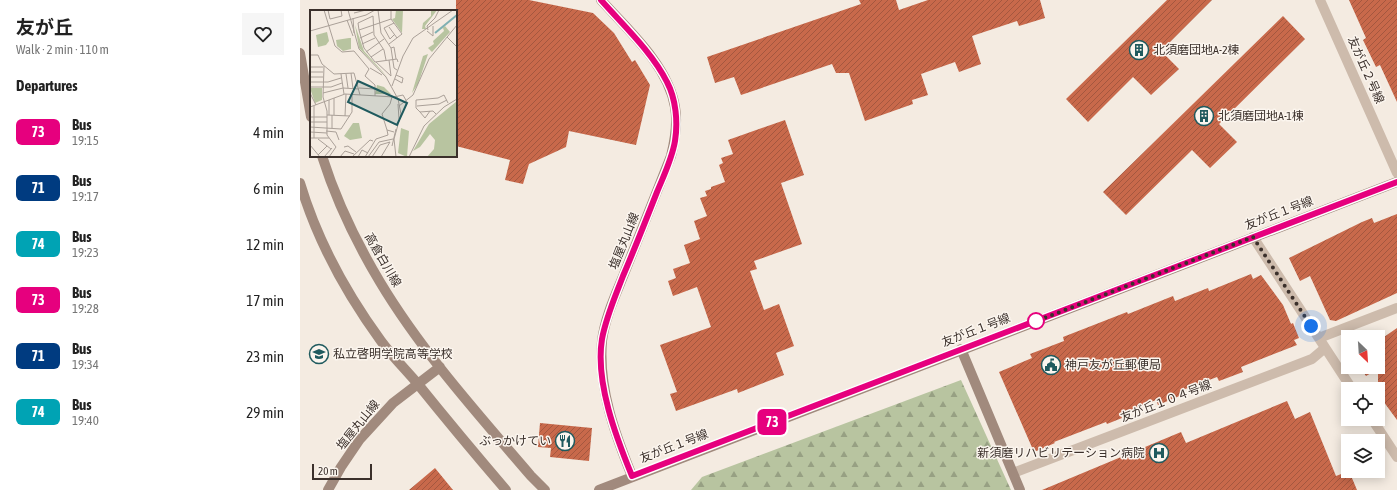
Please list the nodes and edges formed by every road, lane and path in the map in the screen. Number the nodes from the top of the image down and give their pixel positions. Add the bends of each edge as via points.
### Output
1 (601, 0) edge
2 (1320, 0) edge
3 (300, 53) edge
4 (310, 111) edge
5 (322, 157) edge
6 (1397, 173) edge
7 (1397, 182) edge
8 (300, 183) edge
9 (1253, 237) junction
10 (1397, 308) edge
11 (1319, 338) junction
12 (1325, 348) junction
13 (961, 350) junction
14 (440, 367) junction
15 (1347, 382) edge
16 (417, 384) junction
17 (1376, 426) edge
18 (1397, 458) edge
19 (1013, 473) junction
20 (632, 476) junction
21 (328, 490) edge
22 (506, 490) edge
23 (545, 490) edge
24 (599, 490) edge
25 (1020, 490) edge

1 - 20 street, 塩屋丸山線 via 650,56 668,82 675,107 676,128 671,156 610,308 602,340 605,394 618,440
2 - 6 street, 友が丘２号線
3 - 4 street
5 - 14 street, 高倉白川線 via 337,199 376,276
7 - 9 street, 友が丘１号線
8 - 16 street via 323,244 351,297 382,343
9 - 11 street
9 - 13 street, 友が丘１号線
10 - 11 street
11 - 12 street
12 - 15 street
12 - 19 street, 友が丘１０４号線 via 1312,358
13 - 19 street
13 - 20 street, 友が丘１号線
14 - 16 street, 塩屋丸山線
14 - 23 street via 530,476
16 - 21 street, 塩屋丸山線 via 393,402 360,439
16 - 22 street
17 - 18 street
19 - 25 street
20 - 24 street

